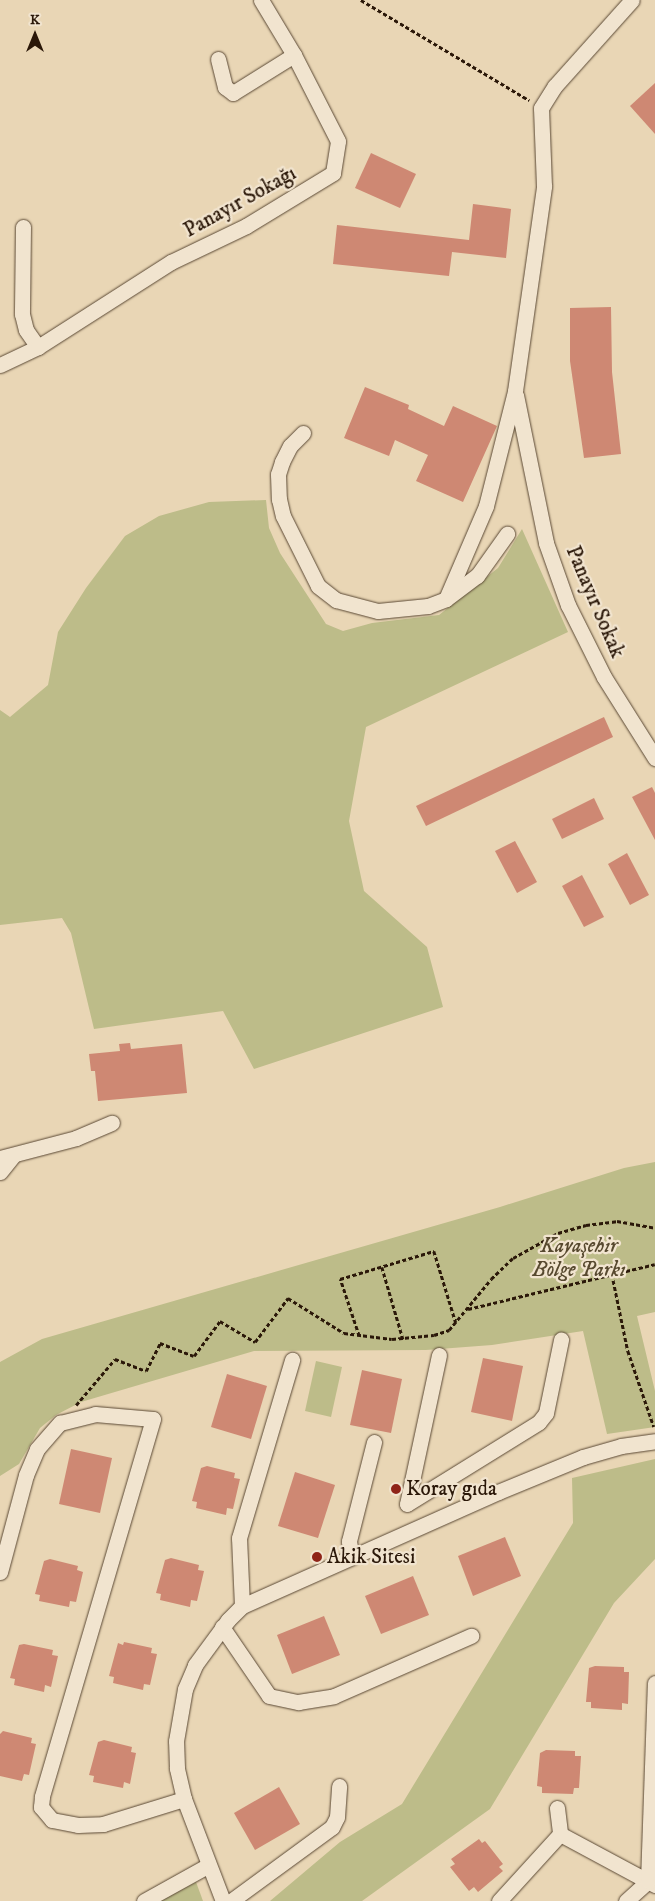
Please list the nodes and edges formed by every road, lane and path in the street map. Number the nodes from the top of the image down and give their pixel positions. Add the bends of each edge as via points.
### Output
1 (261, 0) edge
2 (361, 0) edge
3 (632, 0) edge
4 (294, 55) junction
5 (218, 59) dead end
6 (541, 108) junction
7 (23, 228) dead end
8 (38, 347) junction
9 (0, 365) edge
10 (515, 391) junction
11 (304, 434) dead end
12 (507, 534) dead end
13 (446, 599) junction
14 (655, 758) edge
15 (112, 1123) dead end
16 (7, 1157) edge
17 (0, 1172) edge
18 (655, 1228) edge
19 (655, 1264) edge
20 (382, 1267) junction
21 (612, 1274) junction
22 (467, 1309) junction
23 (456, 1323) junction
24 (359, 1336) junction
25 (403, 1339) junction
26 (561, 1340) dead end
27 (439, 1355) dead end
28 (292, 1360) dead end
29 (60, 1423) junction
30 (655, 1430) edge
31 (655, 1441) edge
32 (374, 1442) dead end
33 (406, 1504) junction
34 (408, 1532) junction
35 (352, 1557) junction
36 (0, 1572) edge
37 (242, 1606) junction
38 (222, 1627) junction
39 (471, 1636) dead end
40 (655, 1683) edge
41 (339, 1786) dead end
42 (184, 1798) junction
43 (557, 1808) dead end
44 (560, 1834) junction
45 (209, 1865) junction
46 (652, 1883) edge
47 (144, 1901) edge
48 (223, 1901) edge
49 (231, 1901) edge
50 (499, 1901) edge
51 (626, 1901) edge

1 - 4 street, Panayır Sokağı
2 - 6 path
3 - 6 street via 555,86
4 - 5 street via 233,93 224,87
4 - 8 street, Panayır Sokağı via 338,141 334,174 246,226 171,262
6 - 10 street via 544,186
7 - 8 street via 22,314 26,330
8 - 9 street, Panayır Sokağı
10 - 13 street via 486,506
10 - 14 street, Panayır Sokak via 546,543 568,605 604,677
11 - 13 street via 290,446 282,462 278,474 279,499 283,516 318,586 336,600 378,611 428,606
12 - 13 street via 477,576
15 - 16 street via 76,1138
16 - 17 street
18 - 22 path via 618,1221 558,1233 513,1258
19 - 21 path
20 - 23 path via 434,1252
20 - 24 path via 340,1279
20 - 25 path
21 - 22 path
21 - 30 path via 628,1351
22 - 23 path
23 - 25 path via 449,1330 434,1335
24 - 25 path
24 - 29 path via 344,1333 288,1298 255,1342 220,1321 194,1356 160,1343 146,1371 115,1360
26 - 33 street via 546,1413 539,1422
27 - 33 street
28 - 37 street via 238,1538
29 - 36 street via 37,1449 26,1475
29 - 42 street via 95,1414 153,1419 41,1808 52,1820 78,1826 102,1824
31 - 34 street via 583,1456
32 - 35 street via 349,1541
33 - 34 street
34 - 35 street
35 - 37 street
37 - 38 street
38 - 39 street via 269,1696 298,1702 334,1696
38 - 42 street via 195,1665 178,1720 177,1768
40 - 46 street
41 - 49 street via 337,1818 332,1827
42 - 45 street
43 - 44 street
44 - 46 street
44 - 50 street
45 - 47 street
45 - 48 street
46 - 51 street

